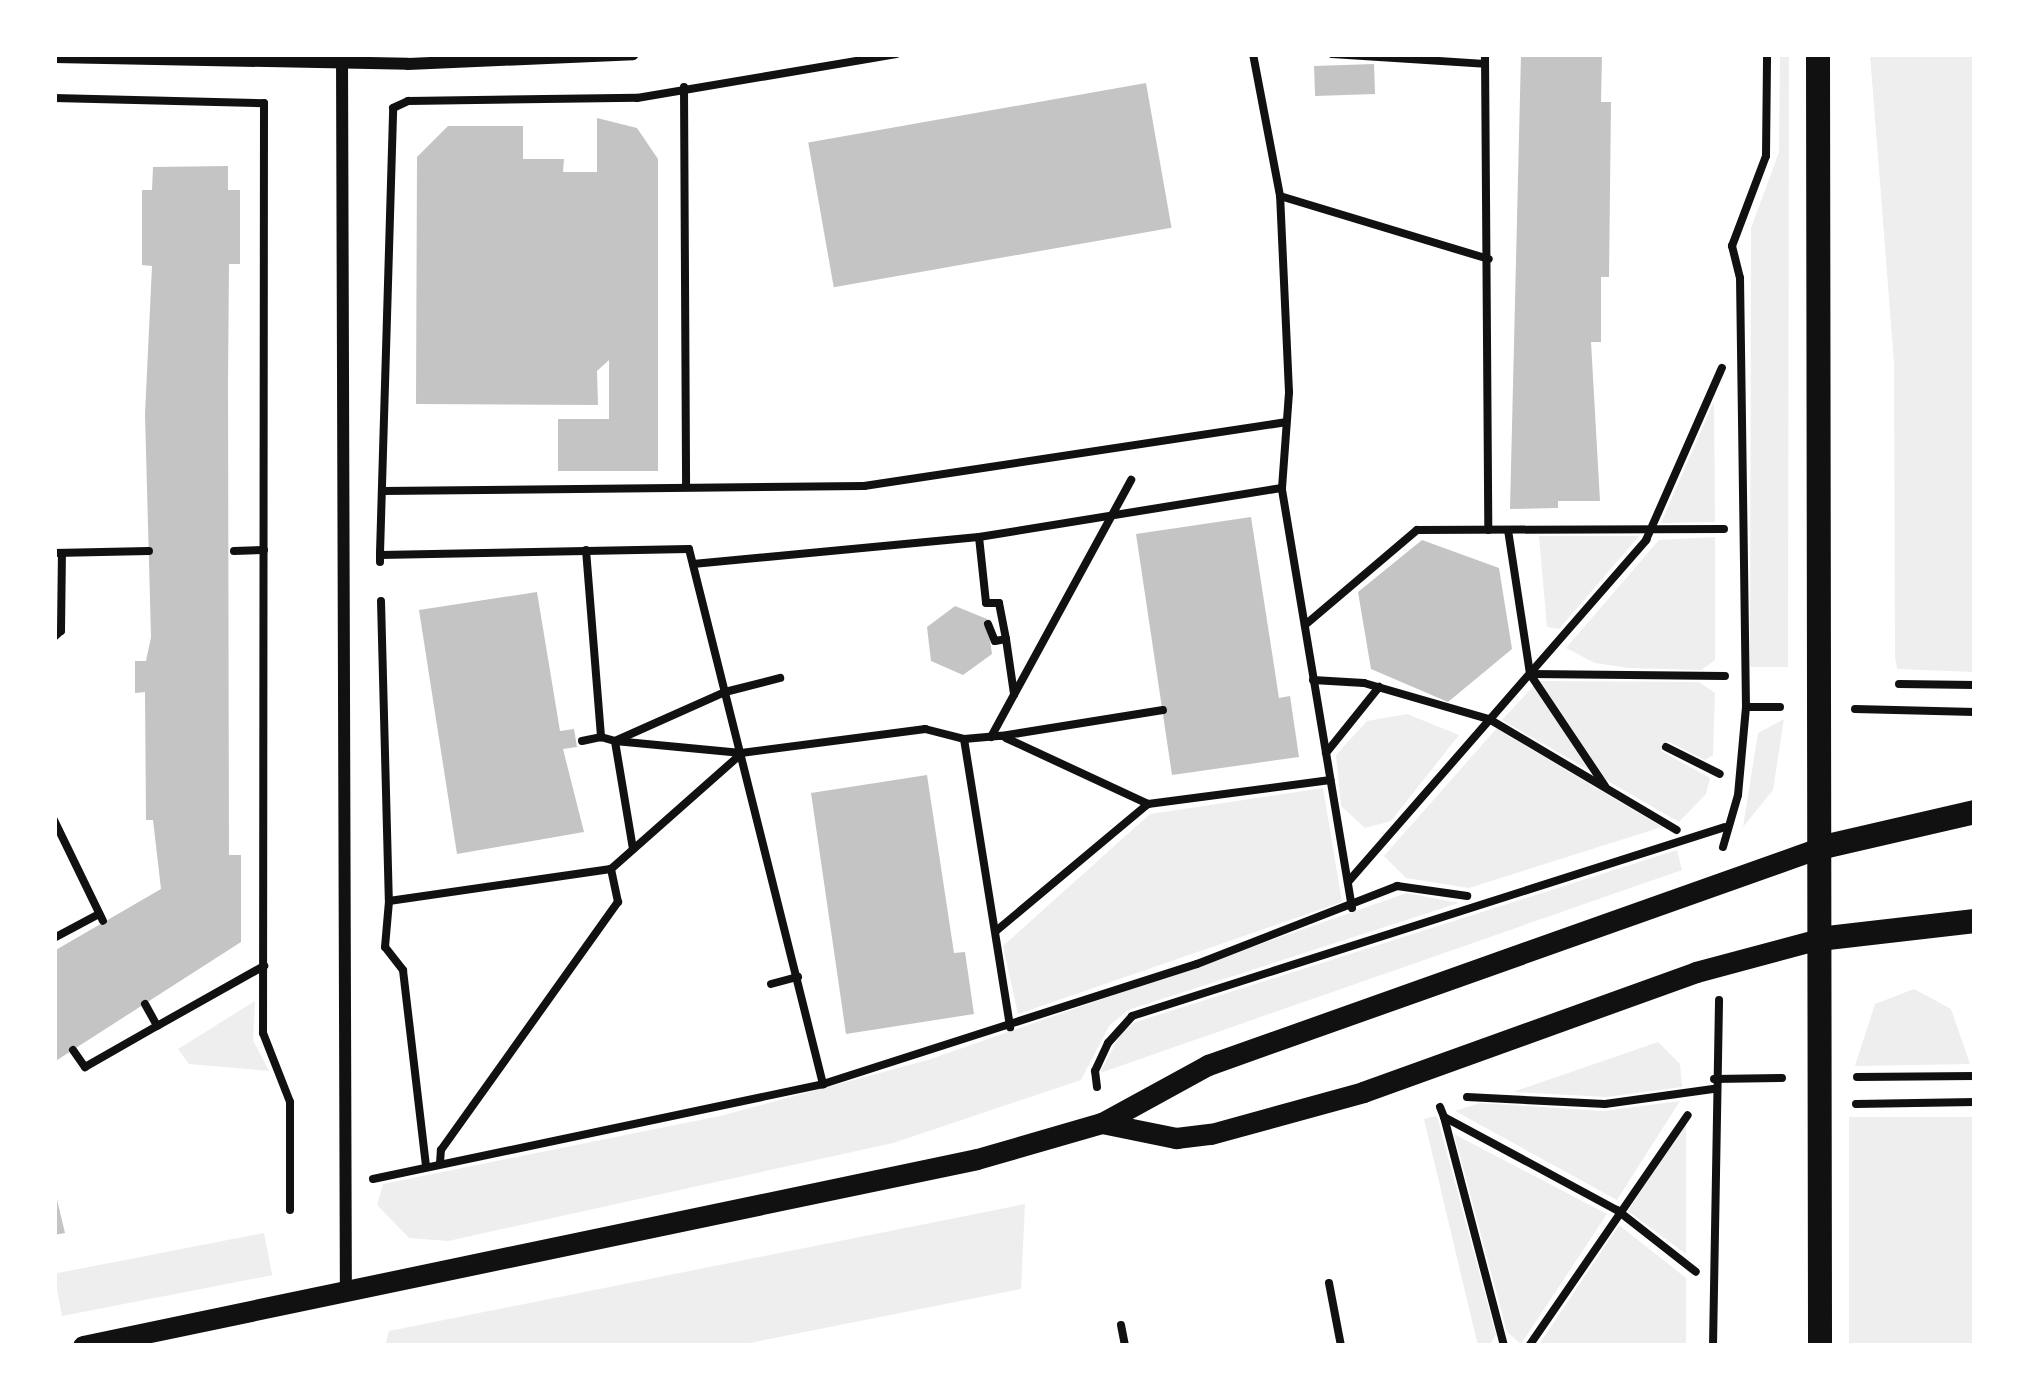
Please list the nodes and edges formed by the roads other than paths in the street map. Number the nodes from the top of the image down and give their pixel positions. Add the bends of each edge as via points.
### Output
1 (633, 54) edge
2 (1818, 54) edge
3 (54, 57) edge
4 (342, 57) edge
5 (1975, 812) edge
6 (1819, 848) junction
7 (1975, 921) edge
8 (1819, 939) junction
9 (1102, 1123) junction
10 (346, 1294) junction
11 (82, 1346) edge
12 (1820, 1346) edge

1 - 4 street
2 - 6 main road
3 - 4 street via 117,64
4 - 10 street
5 - 6 main road
6 - 8 main road
6 - 9 street via 1208,1065
7 - 8 main road
8 - 9 street via 1696,972 1364,1092 1211,1134 1156,1136
8 - 12 main road
9 - 10 street via 880,1185
10 - 11 street

